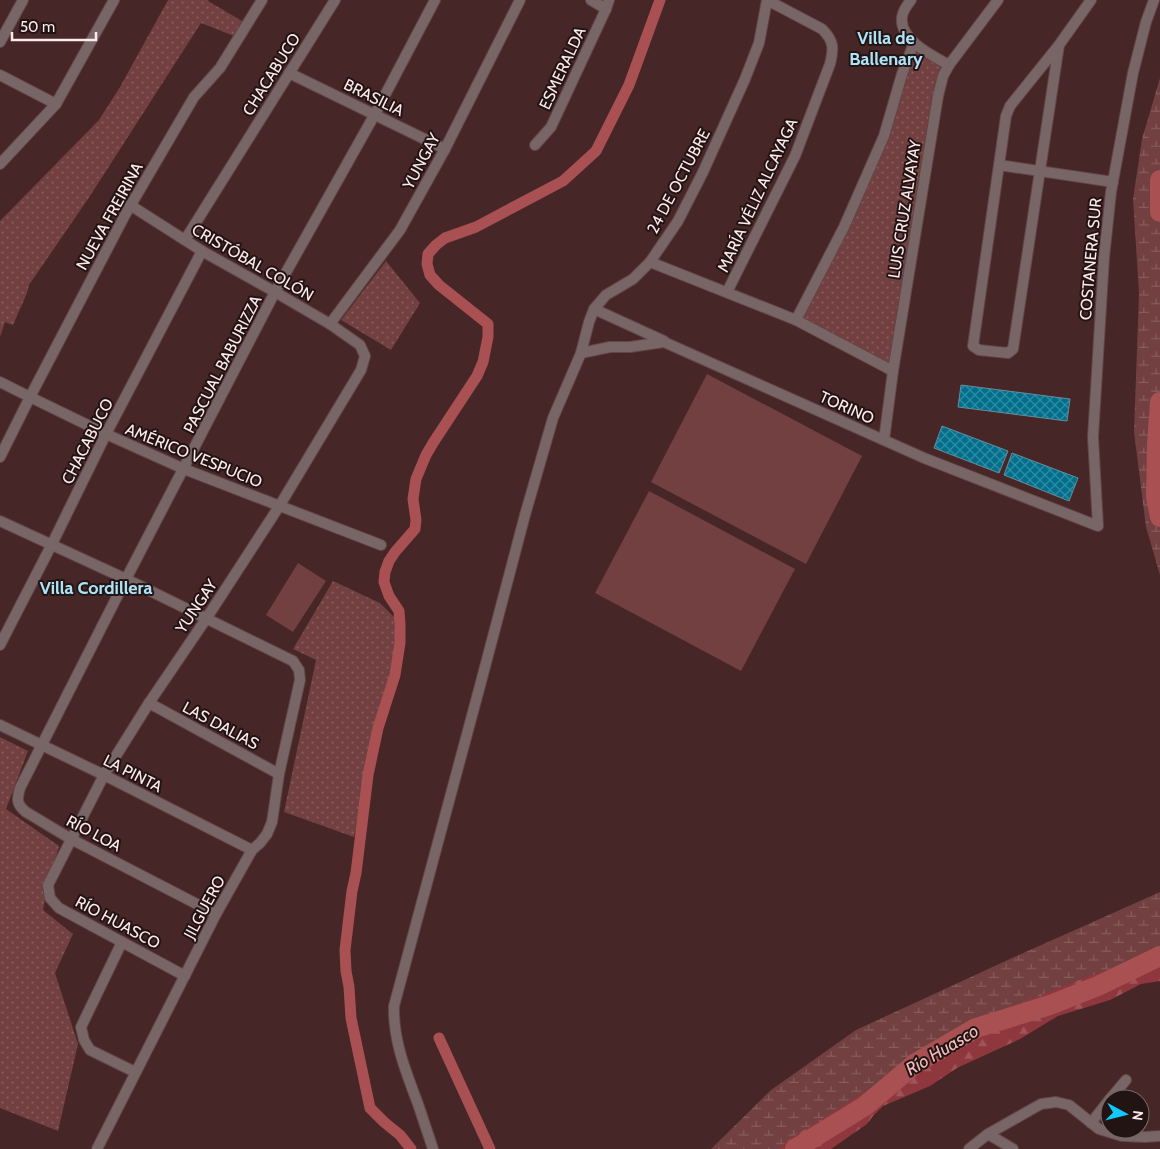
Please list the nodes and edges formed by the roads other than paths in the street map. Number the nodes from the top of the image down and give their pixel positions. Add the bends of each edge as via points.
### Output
1 (23, 0) edge
2 (114, 0) edge
3 (262, 0) edge
4 (335, 0) edge
5 (435, 0) edge
6 (520, 0) edge
7 (590, 0) edge
8 (767, 0) edge
9 (910, 0) edge
10 (998, 0) edge
11 (1091, 0) edge
12 (1154, 0) edge
13 (608, 4) edge
14 (0, 42) edge
15 (914, 43) junction
16 (1059, 45) junction
17 (949, 65) junction
18 (290, 73) junction
19 (0, 75) edge
20 (56, 104) junction
21 (374, 114) junction
22 (535, 145) dead end
23 (445, 149) junction
24 (0, 164) edge
25 (999, 165) junction
26 (1040, 171) junction
27 (1113, 182) junction
28 (130, 205) junction
29 (185, 240) junction
30 (202, 250) junction
31 (650, 262) junction
32 (275, 292) junction
33 (727, 292) junction
34 (594, 309) junction
35 (796, 320) junction
36 (330, 324) junction
37 (664, 342) junction
38 (360, 345) joint
39 (580, 353) junction
40 (893, 371) junction
41 (0, 382) edge
42 (30, 397) junction
43 (106, 434) junction
44 (884, 440) junction
45 (0, 457) edge
46 (184, 469) junction
47 (280, 505) junction
48 (0, 520) edge
49 (1098, 526) joint
50 (52, 544) junction
51 (382, 545) dead end
52 (126, 578) junction
53 (206, 619) junction
54 (0, 645) edge
55 (149, 703) junction
56 (0, 725) edge
57 (42, 745) junction
58 (279, 774) junction
59 (104, 775) junction
60 (71, 839) junction
61 (252, 850) junction
62 (48, 885) joint
63 (216, 914) junction
64 (122, 942) junction
65 (185, 976) junction
66 (135, 1072) junction
67 (1126, 1080) dead end
68 (1118, 1089) edge
69 (1100, 1112) edge
70 (1091, 1123) junction
71 (988, 1134) junction
72 (1160, 1136) edge
73 (97, 1149) edge
74 (433, 1149) edge
75 (969, 1149) edge
76 (1013, 1149) edge

1 - 14 street
2 - 20 street
3 - 28 street, NUEVA FREIRINA via 220,68 194,97
4 - 18 street, CHACABUCO
5 - 21 street, PASCUAL BABURIZZA
6 - 23 street, YUNGAY
7 - 13 street
8 - 31 street, 24 DE OCTUBRE via 759,43 704,172 678,221
8 - 33 street, MARÍA VÉLIZ ALCAYAGA via 822,29 833,45 832,55 795,156
9 - 15 street via 902,18 904,32
10 - 17 street, LUIS CRUZ ALVAYAY
11 - 16 street
12 - 27 street, COSTANERA SUR via 1133,73
13 - 22 street, ESMERALDA via 551,127
15 - 17 street
15 - 35 street via 884,136 844,227
16 - 25 street via 1010,106
16 - 26 street
17 - 40 street, LUIS CRUZ ALVAYAY via 938,96
18 - 21 street, BRASILIA
18 - 29 street, CHACABUCO
19 - 20 street
20 - 24 street
21 - 23 street, BRASILIA
21 - 32 street, PASCUAL BABURIZZA
23 - 36 street, YUNGAY via 400,230
25 - 26 street
25 - 26 street via 974,346 978,350 1008,353 1013,349
26 - 27 street
27 - 49 street, COSTANERA SUR via 1103,268 1093,437
28 - 29 street, CRISTÓBAL COLÓN
28 - 42 street, NUEVA FREIRINA
29 - 30 street, CRISTÓBAL COLÓN
30 - 32 street, CRISTÓBAL COLÓN
30 - 43 street, CHACABUCO
31 - 33 street
31 - 34 street, 24 DE OCTUBRE via 633,279 606,295
32 - 36 street, CRISTÓBAL COLÓN
32 - 46 street, PASCUAL BABURIZZA
33 - 35 street
34 - 37 street, TORINO
34 - 39 street, 24 DE OCTUBRE
35 - 40 street
36 - 38 street, CRISTÓBAL COLÓN
37 - 39 street
37 - 44 street, TORINO
38 - 47 street, YUNGAY via 365,356 361,370
39 - 74 street, 24 DE OCTUBRE via 553,418 525,515 394,1006 395,1035 402,1064
40 - 44 street, LUIS CRUZ ALVAYAY
41 - 42 street, AMÉRICO VESPUCIO
42 - 43 street, AMÉRICO VESPUCIO
42 - 45 street, NUEVA FREIRINA
43 - 46 street, AMÉRICO VESPUCIO
43 - 50 street, CHACABUCO
44 - 49 street, TORINO
46 - 47 street, AMÉRICO VESPUCIO
46 - 52 street, PASCUAL BABURIZZA
47 - 51 street, AMÉRICO VESPUCIO
47 - 53 street, YUNGAY
48 - 50 street
50 - 52 street
50 - 54 street, CHACABUCO
52 - 53 street
52 - 57 street, PASCUAL BABURIZZA
53 - 55 street, YUNGAY
53 - 58 street, JILGUERO via 293,661 299,670 300,680
55 - 58 street, LAS DALIAS
55 - 59 street, YUNGAY
56 - 57 street, LA PINTA
57 - 59 street, LA PINTA
57 - 60 street, RÍO LOA via 20,788 20,807
58 - 61 street, JILGUERO via 272,822 267,834
59 - 60 street, YUNGAY
59 - 61 street, LA PINTA
60 - 62 street, YUNGAY
60 - 63 street, RÍO LOA
61 - 63 street, JILGUERO
62 - 64 street, RÍO HUASCO via 50,898 59,908
63 - 65 street, JILGUERO
64 - 65 street, RÍO HUASCO
64 - 66 street via 81,1027 90,1050
65 - 66 street, JILGUERO
66 - 73 street, JILGUERO
67 - 68 street
69 - 70 street
70 - 71 street via 1069,1105 1056,1102 1040,1104
70 - 72 street via 1122,1136
71 - 75 street
71 - 76 street

